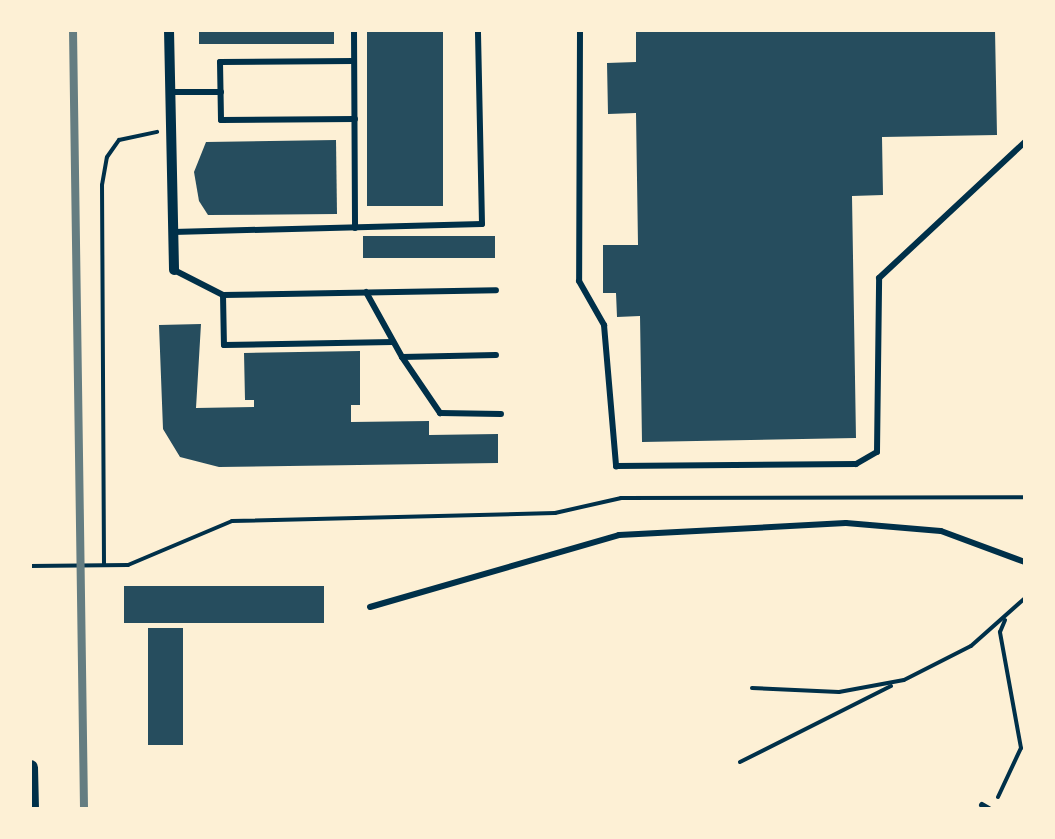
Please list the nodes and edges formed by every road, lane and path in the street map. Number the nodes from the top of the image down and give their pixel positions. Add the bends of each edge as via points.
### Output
1 (170, 30) edge
2 (354, 30) edge
3 (478, 30) edge
4 (580, 30) edge
5 (354, 60) junction
6 (171, 92) junction
7 (221, 92) junction
8 (355, 119) junction
9 (172, 132) junction
10 (1025, 142) edge
11 (355, 228) junction
12 (173, 232) junction
13 (174, 270) joint
14 (496, 290) dead end
15 (366, 292) junction
16 (223, 296) junction
17 (393, 342) junction
18 (496, 355) dead end
19 (402, 357) junction
20 (501, 414) dead end
21 (1025, 497) edge
22 (1025, 562) edge
23 (104, 564) junction
24 (30, 566) edge
25 (1025, 598) edge
26 (370, 607) dead end
27 (1007, 616) junction
28 (904, 680) junction
29 (752, 688) dead end
30 (740, 762) dead end
31 (30, 767) edge
32 (988, 808) edge
33 (31, 809) edge

1 - 6 street
2 - 5 lane
3 - 11 lane via 482,224
4 - 10 lane via 579,281 604,325 616,466 856,464 876,452 879,278
5 - 7 lane via 220,62
5 - 8 lane
6 - 7 lane
6 - 9 street
7 - 8 lane via 221,120
8 - 11 lane
9 - 12 street
9 - 23 path via 133,132 107,157
11 - 12 lane
12 - 13 street
13 - 16 lane
14 - 15 lane
15 - 16 lane
15 - 17 lane
16 - 17 lane via 224,344
17 - 19 lane
18 - 19 lane
19 - 20 lane via 440,413
21 - 23 path via 621,498 555,512 232,521 128,565
22 - 26 lane via 941,531 846,523 619,535
23 - 24 path
25 - 27 path
27 - 28 path via 970,646
27 - 32 path via 1000,632 1021,748
28 - 29 path via 839,692
28 - 30 path
31 - 33 main road

